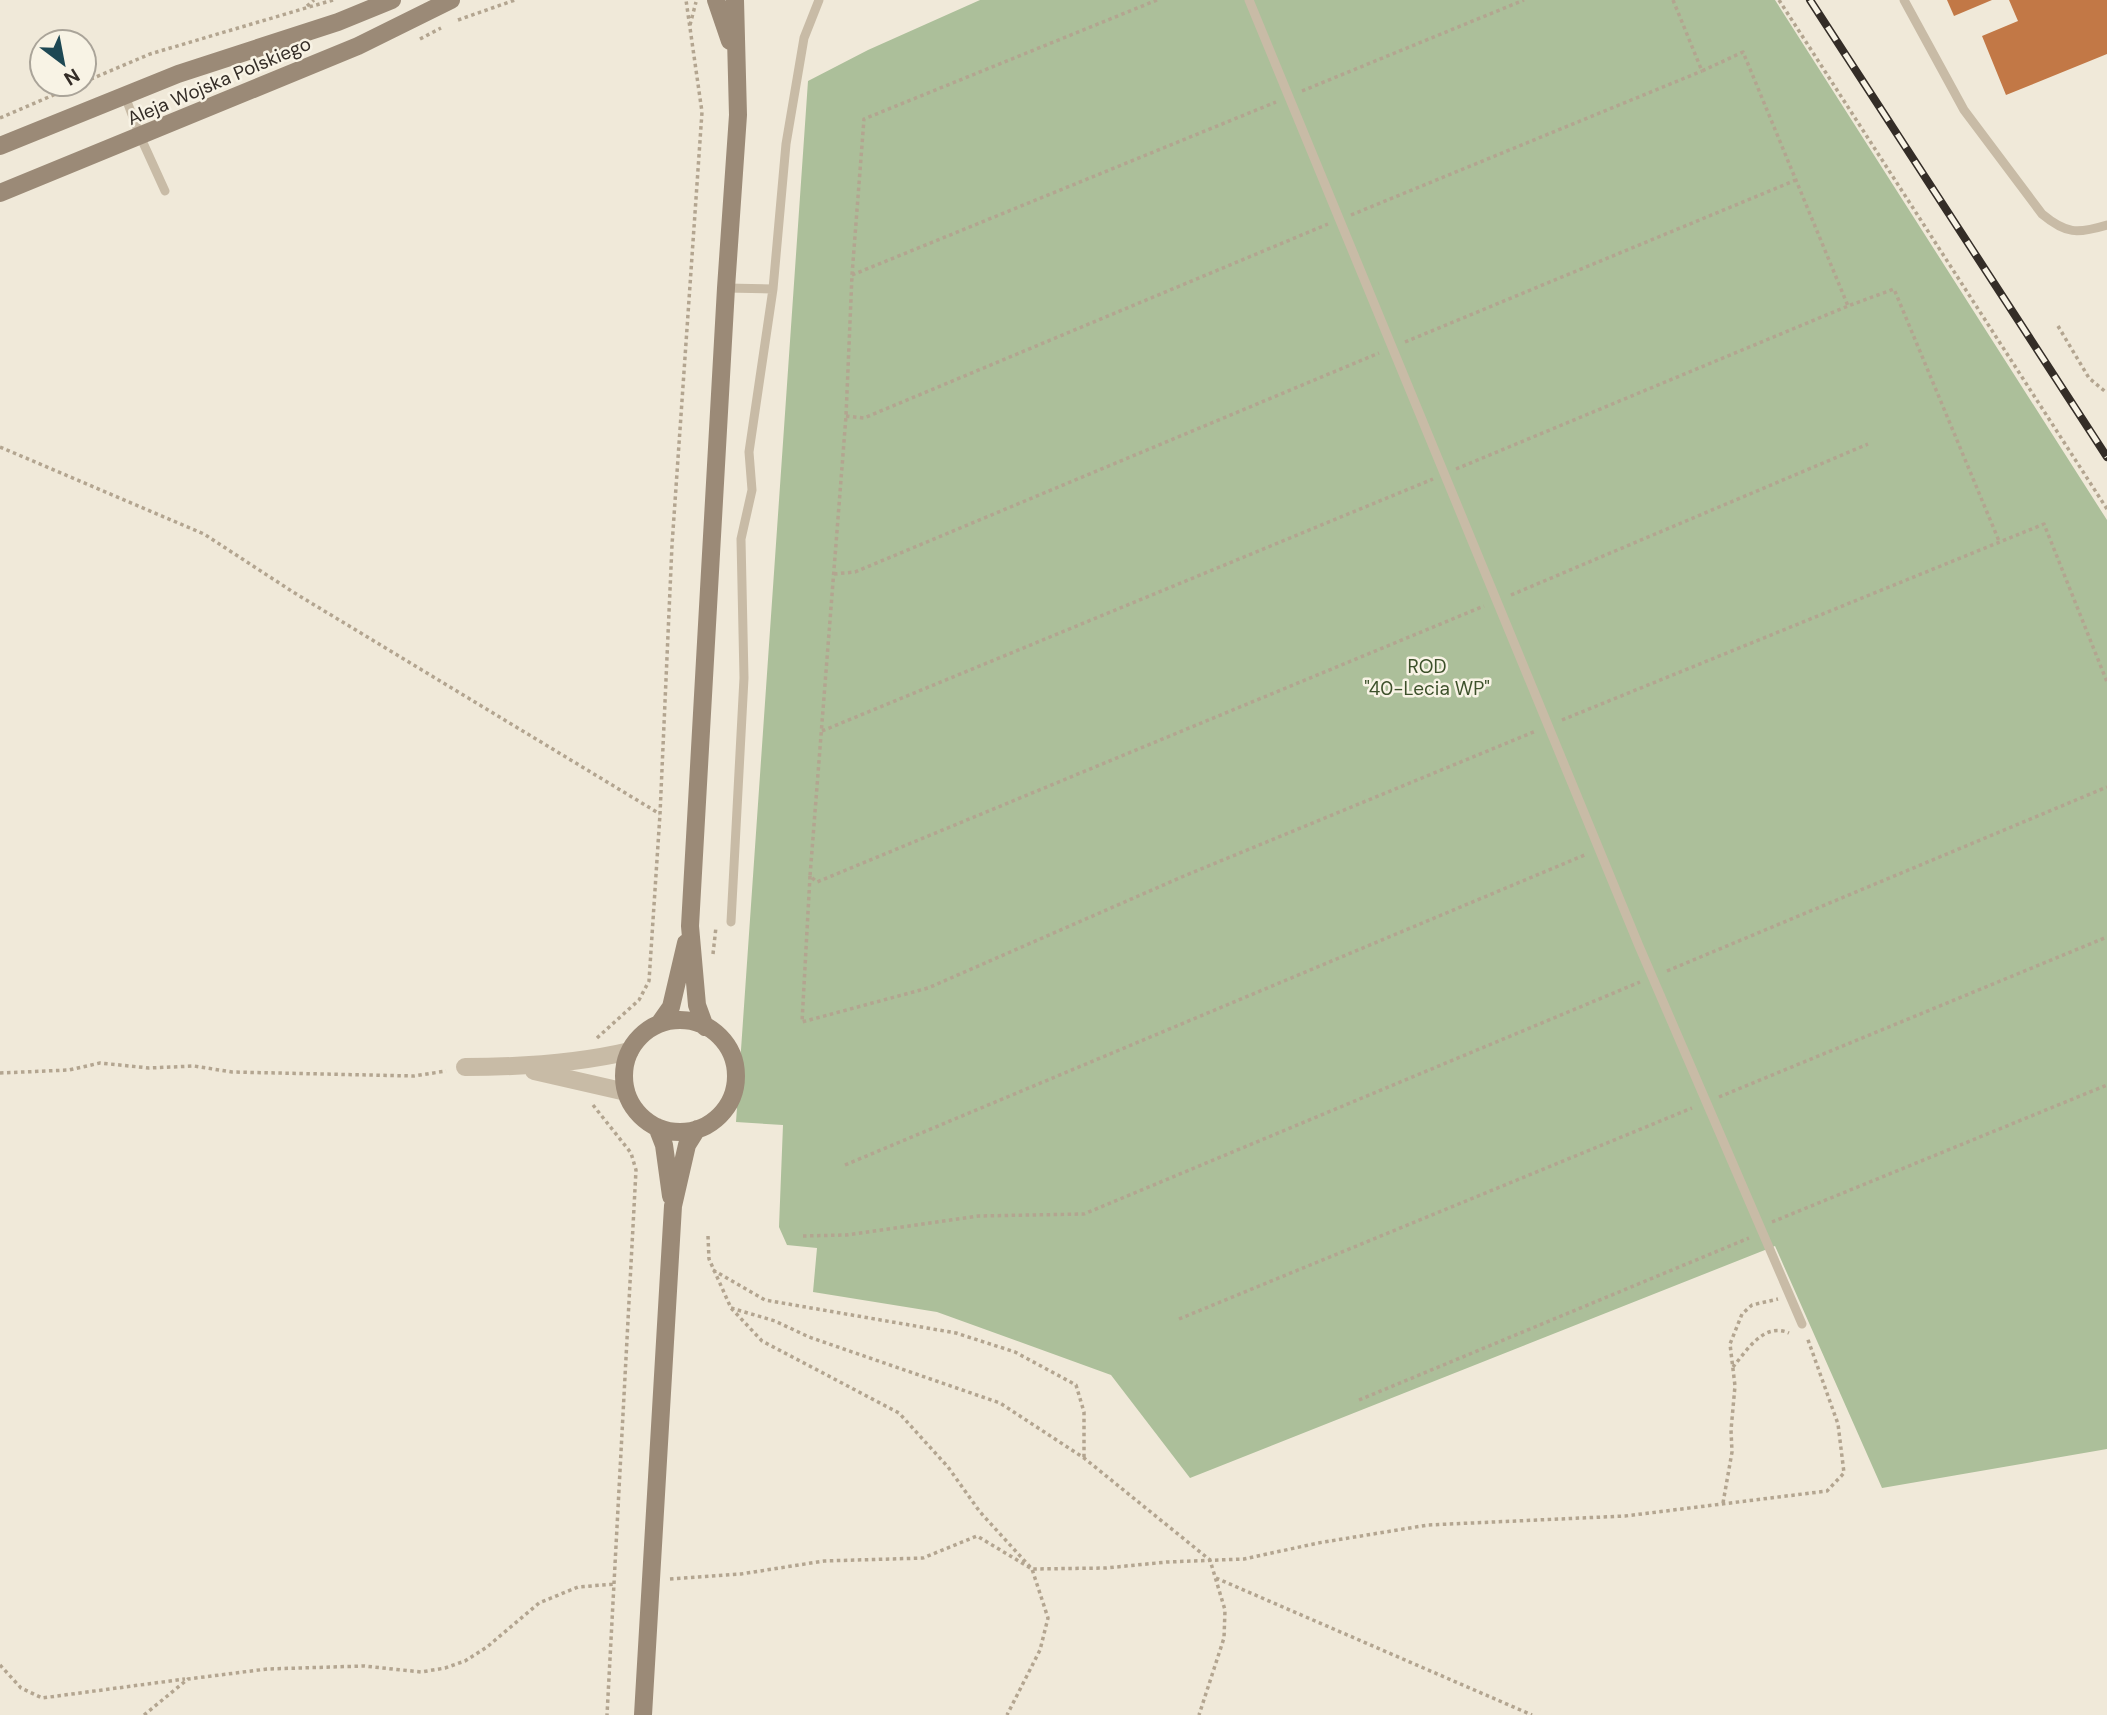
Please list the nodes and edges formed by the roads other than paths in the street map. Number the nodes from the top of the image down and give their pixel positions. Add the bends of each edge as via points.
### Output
1 (392, 0) edge
2 (451, 0) edge
3 (716, 0) edge
4 (735, 0) edge
5 (819, 0) edge
6 (1250, 0) edge
7 (1904, 0) edge
8 (735, 58) junction
9 (125, 96) junction
10 (140, 136) junction
11 (0, 146) edge
12 (165, 191) dead end
13 (0, 193) edge
14 (2107, 225) edge
15 (726, 288) junction
16 (772, 289) junction
17 (731, 922) dead end
18 (690, 926) junction
19 (660, 1024) junction
20 (705, 1027) junction
21 (630, 1051) junction
22 (465, 1067) road end
23 (516, 1067) junction
24 (626, 1092) junction
25 (657, 1127) junction
26 (697, 1129) junction
27 (673, 1206) junction
28 (1802, 1324) road end
29 (643, 1715) edge

1 - 9 street, Aleja Wojska Polskiego
2 - 10 street, Aleja Wojska Polskiego via 358,46
3 - 8 street
4 - 8 street
5 - 16 lane via 804,38 786,144
6 - 28 lane via 1599,849
7 - 14 lane via 1964,110 2042,214 2066,230 2083,232
8 - 15 street via 738,115
9 - 10 lane
9 - 11 street, Aleja Wojska Polskiego
10 - 12 lane
10 - 13 street, Aleja Wojska Polskiego
15 - 16 lane
15 - 18 street
16 - 17 lane via 749,452 752,490 741,539 744,678
18 - 19 street via 671,1007
18 - 20 street via 697,1005
19 - 20 street via 686,1021
19 - 21 street
20 - 26 street via 729,1050 735,1087 716,1119
21 - 23 street via 592,1060
21 - 24 street via 625,1064
22 - 23 street
23 - 24 street
24 - 25 street via 640,1116
25 - 26 street via 678,1132
25 - 27 street
26 - 27 street via 687,1145
27 - 29 street

